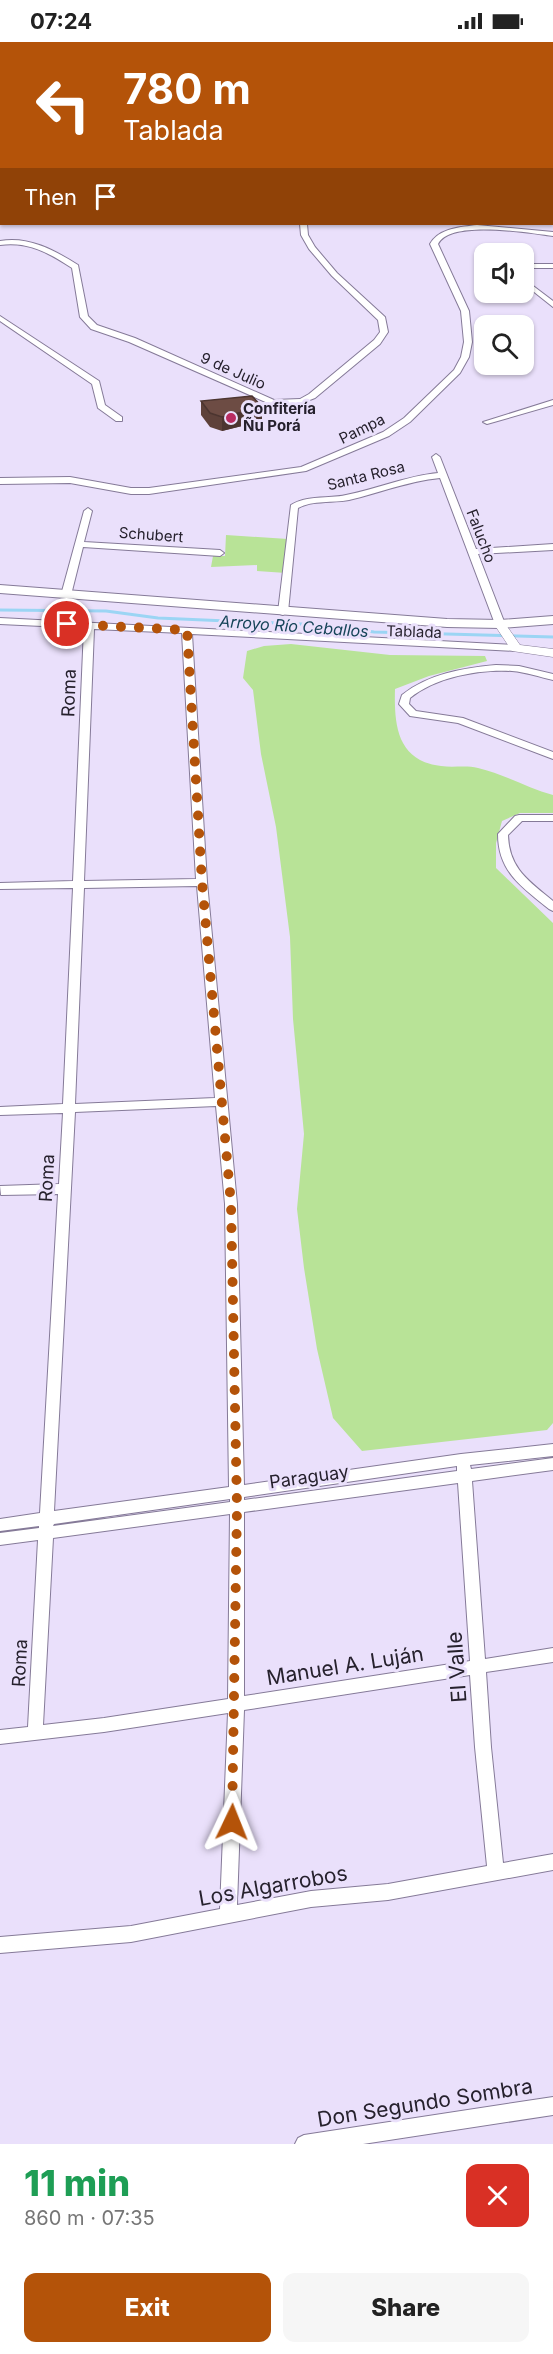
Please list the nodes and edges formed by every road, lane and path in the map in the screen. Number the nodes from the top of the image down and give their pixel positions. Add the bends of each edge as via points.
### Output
1 (303, 225) edge
2 (533, 225) edge
3 (534, 232) junction
4 (553, 234) edge
5 (0, 243) edge
6 (534, 266) edge
7 (553, 266) edge
8 (534, 289) edge
9 (553, 305) edge
10 (0, 318) edge
11 (553, 402) edge
12 (119, 419) dead end
13 (487, 422) dead end
14 (436, 458) dead end
15 (442, 475) junction
16 (0, 480) edge
17 (88, 511) dead end
18 (80, 544) junction
19 (553, 547) edge
20 (473, 552) junction
21 (220, 553) dead end
22 (0, 589) edge
23 (66, 595) junction
24 (283, 612) junction
25 (553, 620) edge
26 (0, 621) edge
27 (89, 626) junction
28 (503, 628) junction
29 (187, 630) junction
30 (514, 646) junction
31 (553, 654) edge
32 (553, 677) edge
33 (553, 756) edge
34 (553, 818) edge
35 (202, 882) junction
36 (77, 884) junction
37 (0, 886) edge
38 (553, 907) edge
39 (221, 1102) junction
40 (69, 1108) junction
41 (0, 1111) edge
42 (64, 1189) junction
43 (0, 1190) edge
44 (553, 1450) edge
45 (553, 1464) edge
46 (464, 1467) junction
47 (237, 1500) junction
48 (0, 1525) edge
49 (45, 1526) junction
50 (0, 1539) edge
51 (553, 1655) edge
52 (478, 1666) junction
53 (236, 1705) junction
54 (35, 1732) junction
55 (0, 1737) edge
56 (553, 1862) edge
57 (496, 1871) junction
58 (228, 1916) junction
59 (0, 1945) edge
60 (553, 2106) edge
61 (304, 2144) edge

1 - 5 street, 9 de Julio via 314,253 377,314 384,332 312,396 290,402 262,399 132,340 94,327 84,317 75,267 47,249
2 - 3 street
3 - 4 street, Pampa
3 - 16 street, Pampa via 471,228 437,238 434,244 465,311 465,357 429,400 386,434 303,469 149,491 70,480
6 - 7 street
8 - 9 street
10 - 12 street via 96,383 101,406
11 - 13 street
14 - 15 street, Falucho
15 - 20 street, Falucho
15 - 24 street, Santa Rosa via 409,479 351,497 305,502 294,507
17 - 18 street
18 - 21 street, Schubert
18 - 23 street
19 - 20 street
20 - 28 street, Falucho
22 - 23 main road
23 - 24 main road
24 - 28 main road
25 - 28 main road
26 - 27 street, Tablada
27 - 29 street, Tablada
27 - 36 street, Roma
28 - 30 street
29 - 30 street, Tablada via 360,642 420,651
29 - 35 street
30 - 31 street, Tablada
32 - 33 street via 494,668 421,685 405,697 404,704 413,714 460,720
34 - 38 street via 519,818 503,834 502,844 507,866
35 - 36 street
35 - 39 street
36 - 37 street
36 - 40 street, Roma
39 - 40 street
39 - 47 street via 231,1204
40 - 41 street
40 - 42 street, Roma
42 - 43 street
42 - 49 street, Roma
44 - 46 street, Paraguay
45 - 46 street, Paraguay
46 - 47 street, Paraguay
46 - 52 street, El Valle
47 - 49 street, Paraguay
47 - 53 street
48 - 49 street, Paraguay
49 - 50 street, Paraguay
49 - 54 street, Roma
51 - 52 street, Manuel A. Luján
52 - 53 street, Manuel A. Luján
52 - 57 street, El Valle
53 - 54 street, Manuel A. Luján
53 - 58 street
54 - 55 street, Manuel A. Luján
56 - 57 street, Los Algarrobos
57 - 58 street, Los Algarrobos via 388,1892 310,1899
58 - 59 street, Los Algarrobos via 131,1935
60 - 61 street, Don Segundo Sombra

